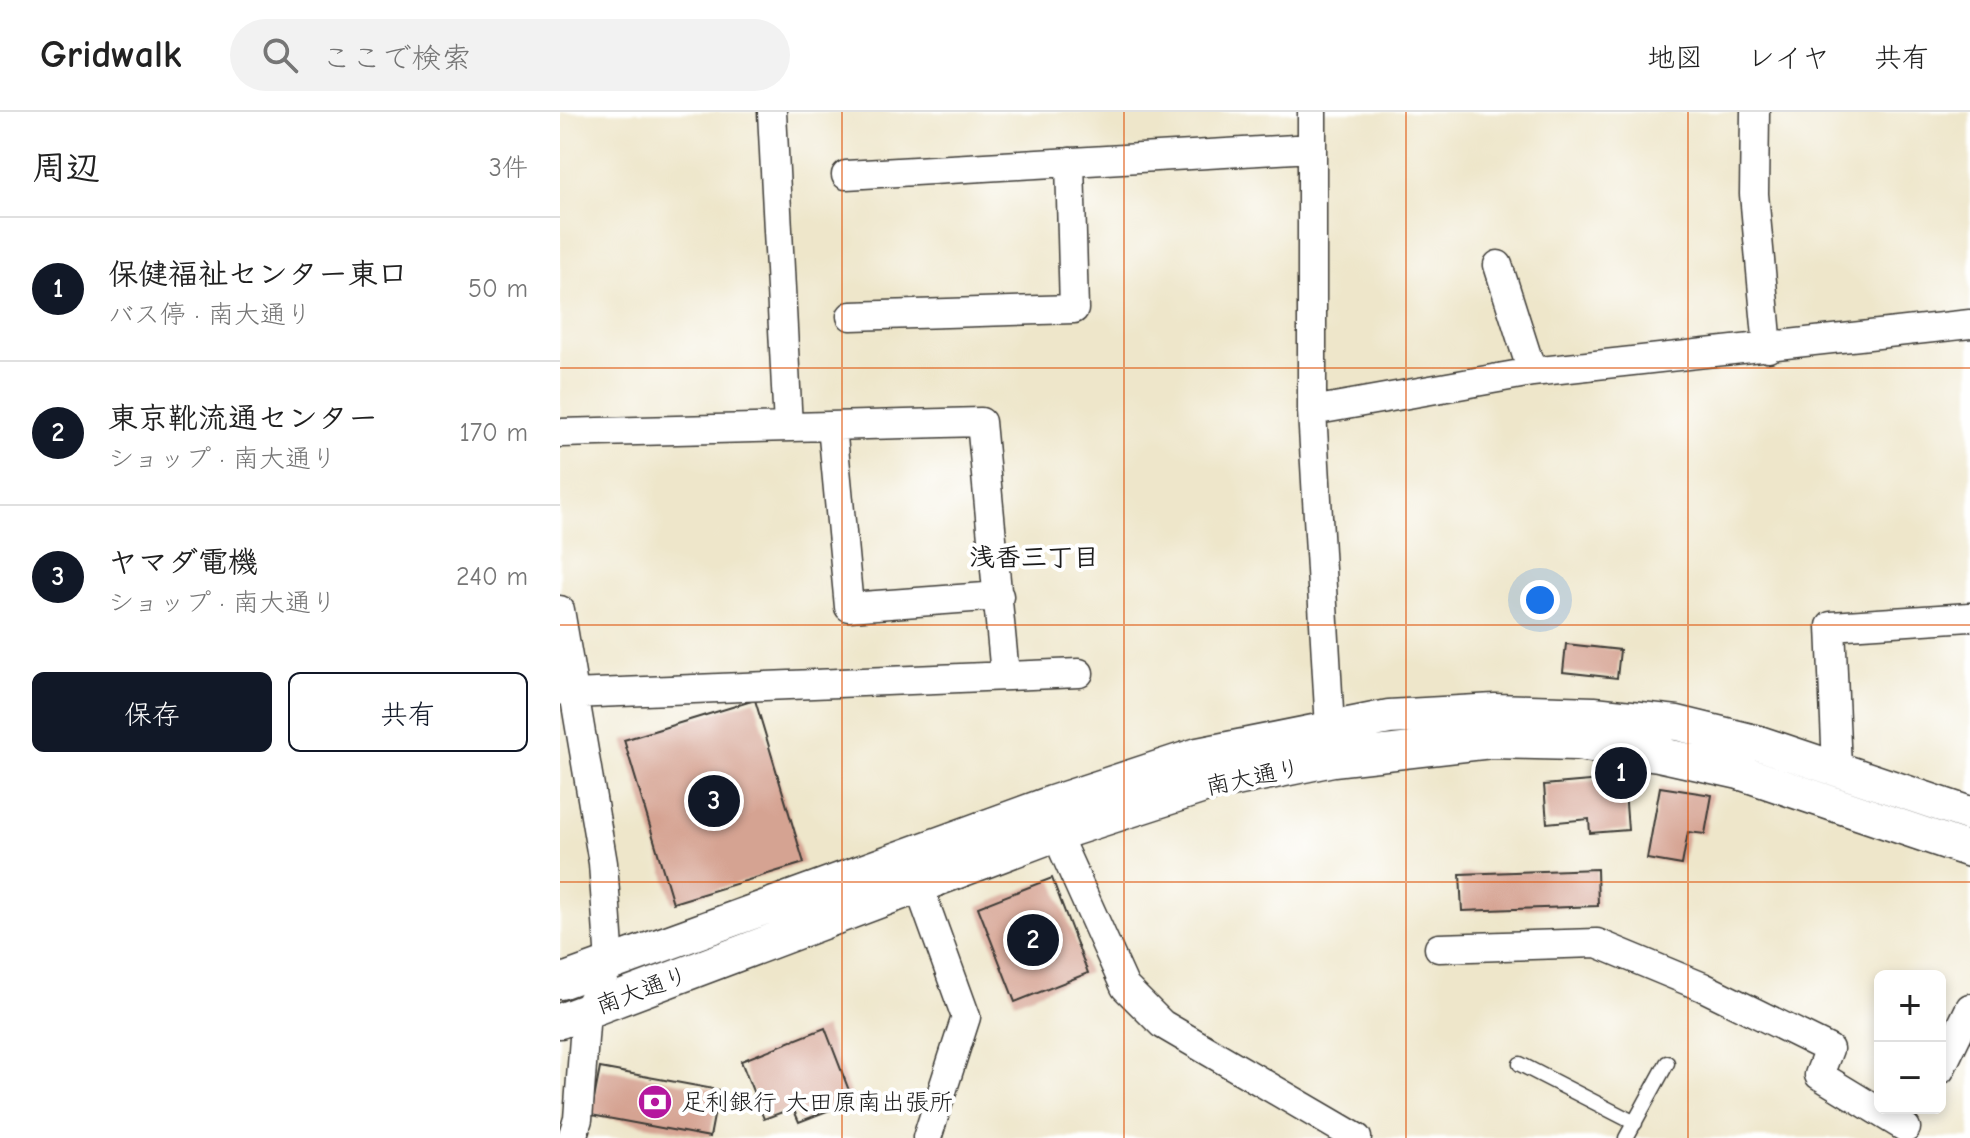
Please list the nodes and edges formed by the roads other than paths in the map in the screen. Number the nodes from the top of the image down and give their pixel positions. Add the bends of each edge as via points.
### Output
1 (772, 112) edge
2 (1312, 112) edge
3 (1755, 112) edge
4 (1312, 148) junction
5 (1070, 162) junction
6 (846, 175) dead end
7 (1498, 265) dead end
8 (851, 316) dead end
9 (1970, 324) edge
10 (1768, 348) junction
11 (1532, 372) junction
12 (1312, 411) junction
13 (832, 426) junction
14 (788, 427) junction
15 (560, 433) edge
16 (999, 596) junction
17 (560, 610) edge
18 (1970, 617) edge
19 (1079, 673) dead end
20 (1005, 675) junction
21 (566, 692) edge
22 (1330, 744) junction
23 (571, 748) edge
24 (1837, 768) junction
25 (1970, 814) edge
26 (1054, 819) junction
27 (1970, 850) edge
28 (919, 887) junction
29 (1439, 948) dead end
30 (610, 964) junction
31 (560, 982) edge
32 (1970, 1008) edge
33 (573, 1016) edge
34 (1946, 1058) edge
35 (1667, 1063) dead end
36 (1520, 1064) dead end
37 (1635, 1123) junction
38 (1908, 1125) edge
39 (572, 1138) edge
40 (927, 1138) edge
41 (1357, 1138) edge
42 (1626, 1138) edge

1 - 14 street
2 - 4 street
3 - 10 street via 1754,194
4 - 5 street
4 - 12 street
5 - 6 street
5 - 8 street via 1074,309
7 - 11 street
9 - 10 street
10 - 11 street
11 - 12 street
12 - 22 street
13 - 14 street
13 - 16 street via 981,422
13 - 16 street via 849,607
14 - 15 street
16 - 20 street
17 - 21 street
18 - 24 street via 1831,626
19 - 20 street
20 - 21 street
21 - 23 street
22 - 24 street, 南大通り via 1389,717 1495,711 1594,714 1677,723
22 - 26 street, 南大通り via 1207,785
22 - 27 street, 南大通り via 1576,743 1644,752 1739,772
23 - 30 street via 603,863
24 - 25 street, 南大通り
26 - 28 street, 南大通り
26 - 30 street, 南大通り
26 - 41 street via 1125,987 1162,1024
28 - 33 street, 南大通り
28 - 40 street via 966,1017
29 - 38 street via 1597,943 1703,987 1829,1049 1819,1075
30 - 31 street, 南大通り
30 - 33 street
32 - 34 street
33 - 39 street via 578,1119
35 - 37 lane
36 - 37 lane
37 - 42 lane

